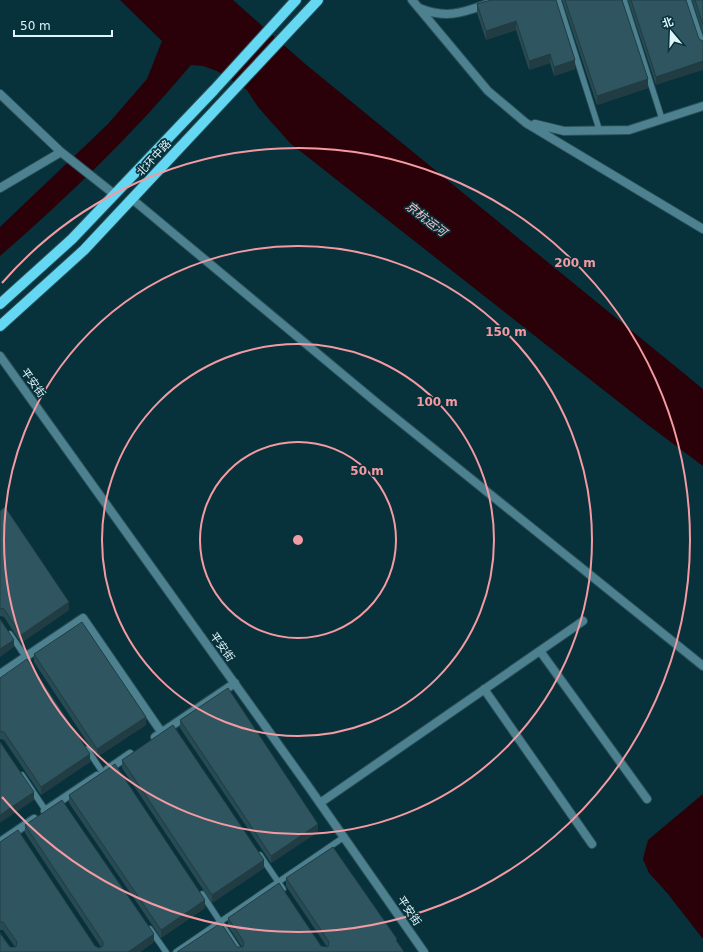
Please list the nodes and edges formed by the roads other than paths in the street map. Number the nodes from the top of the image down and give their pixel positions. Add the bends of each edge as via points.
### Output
1 (296, 0) edge
2 (318, 0) edge
3 (412, 0) edge
4 (499, 0) edge
5 (558, 0) edge
6 (624, 0) edge
7 (688, 0) edge
8 (418, 8) junction
9 (703, 46) edge
10 (0, 94) edge
11 (703, 106) edge
12 (662, 119) junction
13 (526, 122) junction
14 (599, 129) junction
15 (61, 152) junction
16 (0, 188) edge
17 (114, 194) junction
18 (132, 199) junction
19 (703, 229) edge
20 (0, 304) edge
21 (0, 326) edge
22 (0, 356) edge
23 (583, 621) dead end
24 (4, 626) edge
25 (540, 650) junction
26 (28, 660) junction
27 (703, 666) edge
28 (0, 674) edge
29 (235, 684) junction
30 (484, 689) junction
31 (162, 733) junction
32 (81, 740) edge
33 (150, 741) edge
34 (138, 749) edge
35 (17, 767) edge
36 (103, 773) junction
37 (647, 799) dead end
38 (320, 803) junction
39 (46, 811) junction
40 (344, 837) junction
41 (0, 842) edge
42 (592, 844) dead end
43 (256, 849) edge
44 (278, 882) junction
45 (198, 889) edge
46 (287, 895) edge
47 (220, 922) junction
48 (148, 926) edge
49 (166, 952) edge
50 (176, 952) edge
51 (240, 952) edge
52 (424, 952) edge

1 - 17 main road, 北环中路
2 - 18 main road, 北环中路
3 - 8 street
4 - 8 street via 453,15 441,15
5 - 14 lane
6 - 12 lane
7 - 9 lane
8 - 13 street via 488,92
10 - 15 street
11 - 12 street
12 - 14 street via 629,130
13 - 14 street via 564,131
13 - 19 street
15 - 16 street
15 - 17 street
17 - 20 main road, 北环中路 via 72,239
18 - 21 main road, 北环中路 via 84,250
18 - 27 street via 377,403
22 - 29 street, 平安街
23 - 25 street
24 - 26 lane
25 - 30 street
25 - 37 street
26 - 28 street
26 - 31 street via 83,618
29 - 31 street via 175,728
29 - 38 street, 平安街
30 - 38 street
30 - 42 street
31 - 33 street
32 - 36 lane
34 - 36 street via 117,768
35 - 39 lane
36 - 39 street via 64,803
38 - 40 street, 平安街
39 - 41 street via 20,833
40 - 44 lane
40 - 52 street, 平安街
43 - 44 lane
44 - 46 lane
44 - 47 lane
45 - 47 lane
47 - 50 lane
47 - 51 lane
48 - 49 lane

